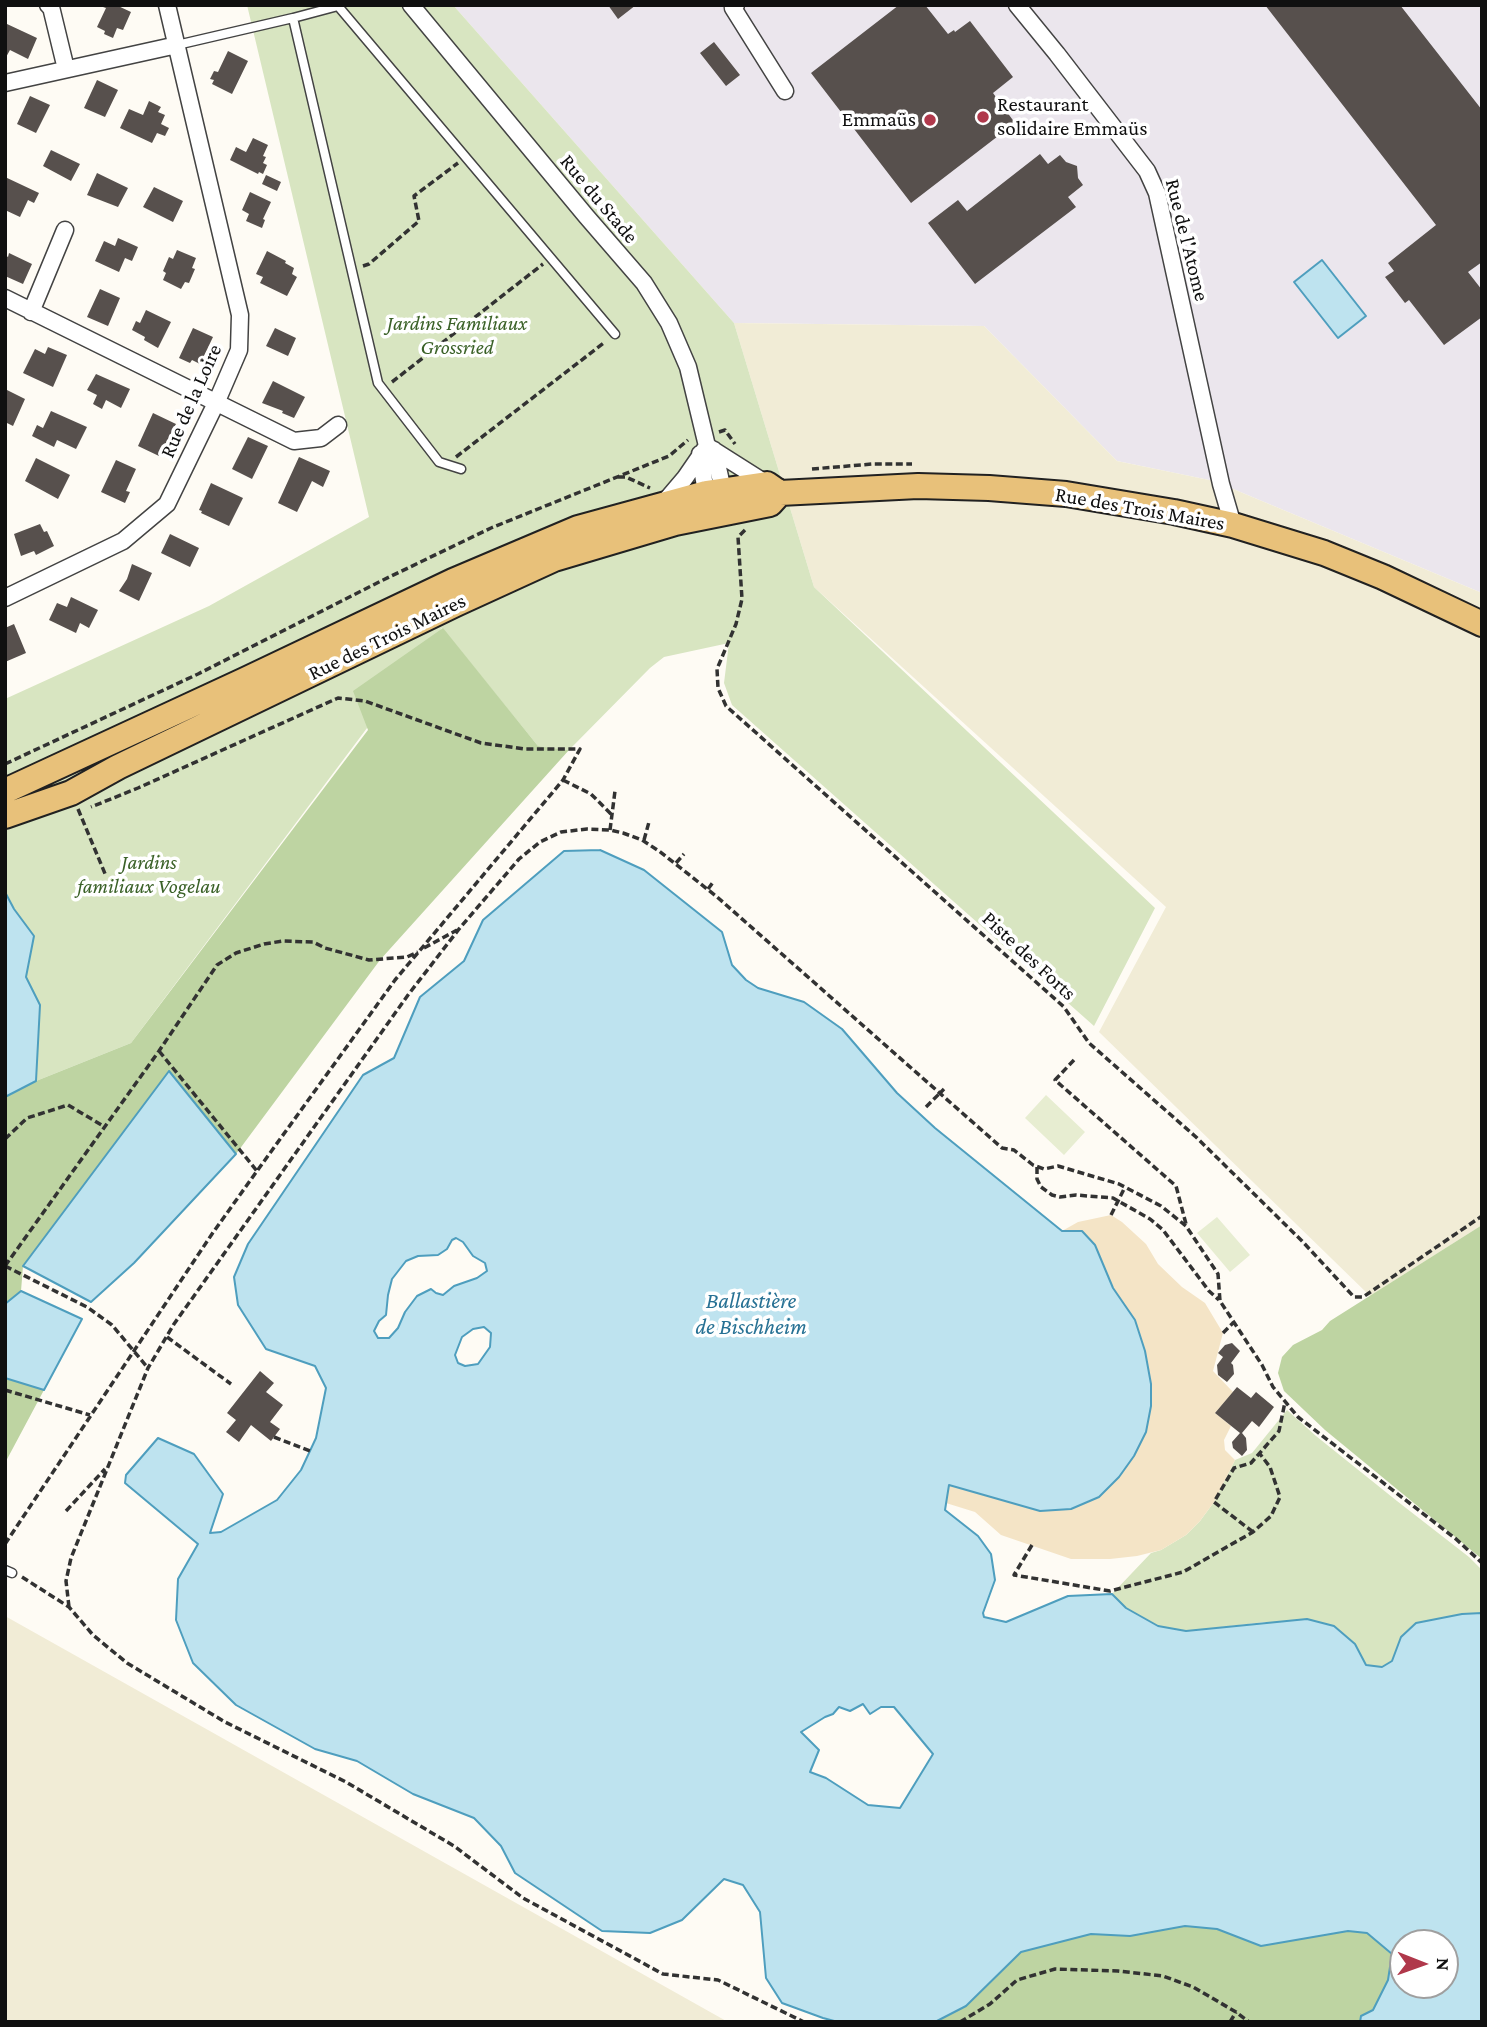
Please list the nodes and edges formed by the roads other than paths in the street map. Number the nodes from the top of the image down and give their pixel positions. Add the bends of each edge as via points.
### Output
1 (48, 5) edge
2 (167, 5) edge
3 (411, 5) edge
4 (736, 5) edge
5 (1017, 5) edge
6 (337, 6) edge
7 (293, 18) junction
8 (177, 45) junction
9 (66, 69) junction
10 (5, 83) edge
11 (785, 91) dead end
12 (65, 230) dead end
13 (5, 298) edge
14 (31, 312) junction
15 (615, 334) road end
16 (217, 401) junction
17 (338, 425) dead end
18 (707, 450) junction
19 (461, 469) dead end
20 (774, 489) junction
21 (659, 498) junction
22 (723, 507) junction
23 (1233, 525) junction
24 (5, 598) edge
25 (1482, 624) edge
26 (5, 790) edge
27 (5, 816) edge

1 - 9 street
2 - 8 street, Rue de la Loire
3 - 18 street, Rue du Stade via 644,283 669,323 688,367
4 - 11 street via 733,8
5 - 23 street, Rue de l'Atome via 1147,171 1157,193
6 - 7 lane
6 - 15 lane
7 - 8 lane
7 - 19 lane via 378,383 439,462
8 - 9 street
8 - 16 street, Rue de la Loire via 240,315 239,349
9 - 10 street
12 - 14 street
13 - 14 street
14 - 16 street
16 - 17 street via 294,441 321,438
16 - 24 street, Rue de la Loire via 167,503 123,541
18 - 20 street
18 - 21 street via 685,478
18 - 22 street, Rue du Stade
20 - 22 main road, Rue des Trois Maires via 770,504
20 - 23 main road, Rue des Trois Maires via 989,488 1079,496
21 - 22 main road, Rue des Trois Maires
21 - 26 main road, Rue des Trois Maires via 453,581
22 - 27 main road, Rue des Trois Maires via 554,559 118,766 71,793
23 - 25 main road, Rue des Trois Maires via 1324,553

